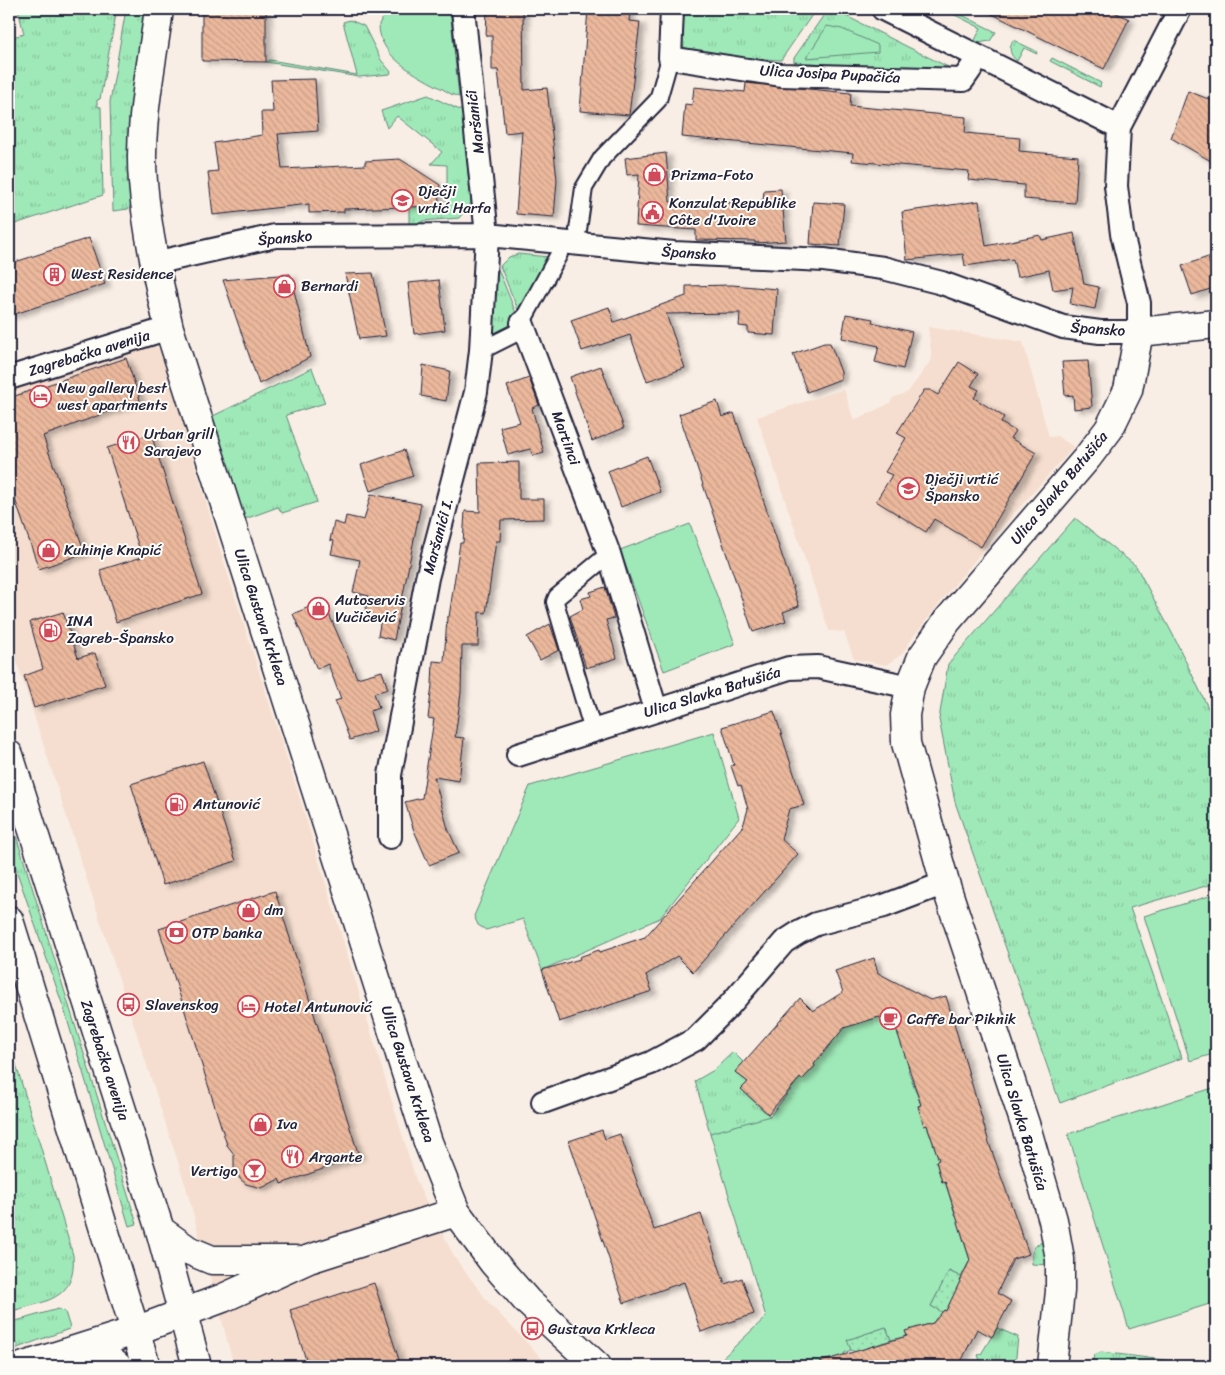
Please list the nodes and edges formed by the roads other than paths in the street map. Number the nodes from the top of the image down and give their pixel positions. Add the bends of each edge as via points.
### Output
1 (159, 9) edge
2 (463, 9) edge
3 (672, 9) edge
4 (883, 9) edge
5 (1180, 9) edge
6 (979, 57) junction
7 (670, 58) junction
8 (1120, 126) junction
9 (578, 230) dead end
10 (487, 236) junction
11 (559, 254) dead end
12 (154, 263) junction
13 (522, 323) junction
14 (1216, 324) edge
15 (169, 328) junction
16 (1139, 332) junction
17 (490, 346) dead end
18 (9, 378) edge
19 (609, 554) junction
20 (910, 687) junction
21 (656, 710) junction
22 (593, 731) junction
23 (9, 755) edge
24 (518, 756) dead end
25 (390, 838) dead end
26 (945, 883) junction
27 (9, 920) edge
28 (543, 1102) dead end
29 (456, 1212) junction
30 (160, 1230) junction
31 (308, 1259) junction
32 (183, 1312) junction
33 (135, 1331) junction
34 (92, 1347) junction
35 (24, 1366) edge
36 (118, 1366) edge
37 (146, 1366) edge
38 (197, 1366) edge
39 (597, 1366) edge
40 (1052, 1366) edge

1 - 12 street, Ulica Gustava Krkleca via 144,126 143,181
2 - 10 street, Maršanići
3 - 7 street
4 - 6 street
5 - 8 street, Ulica Slavka Batušića
6 - 7 street, Ulica Josipa Pupačića via 963,80 781,74
6 - 8 street
7 - 9 street via 658,100 602,158 584,188
8 - 16 street, Ulica Slavka Batušića via 1116,186 1122,234 1139,303
10 - 12 street, Špansko via 275,236
10 - 16 street, Špansko via 674,253 824,260 883,268 942,283 1063,327 1100,332
10 - 25 street, Maršanići I. via 476,392 427,578 390,775
11 - 13 street
12 - 15 street, Ulica Gustava Krkleca
13 - 17 street via 516,333
13 - 19 street, Martinci
14 - 16 street, Špansko
15 - 18 street, Zagrebačka avenija
15 - 29 street, Ulica Gustava Krkleca via 428,1142
16 - 20 street, Ulica Slavka Batušića via 1128,390 1109,429 947,621 922,657
19 - 21 street, Martinci
19 - 22 street via 555,602
20 - 21 street, Ulica Slavka Batušića via 818,667 790,668
20 - 26 street, Ulica Slavka Batušića via 905,715 906,743
21 - 22 street, Ulica Slavka Batušića
22 - 24 street, Ulica Slavka Batušića
23 - 30 street, Zagrebačka avenija
26 - 28 street via 884,906 816,924 798,933 784,942 696,1039 651,1063
26 - 40 street, Ulica Slavka Batušića via 1052,1220 1060,1260
27 - 33 street
29 - 31 street
29 - 39 street, Ulica Gustava Krkleca via 527,1301
30 - 31 street via 188,1250 212,1260 269,1262
30 - 32 street, Zagrebačka avenija
31 - 32 street via 223,1298
32 - 33 street
32 - 38 street, Zagrebačka avenija
33 - 34 street
33 - 37 street
34 - 35 street
34 - 36 street

